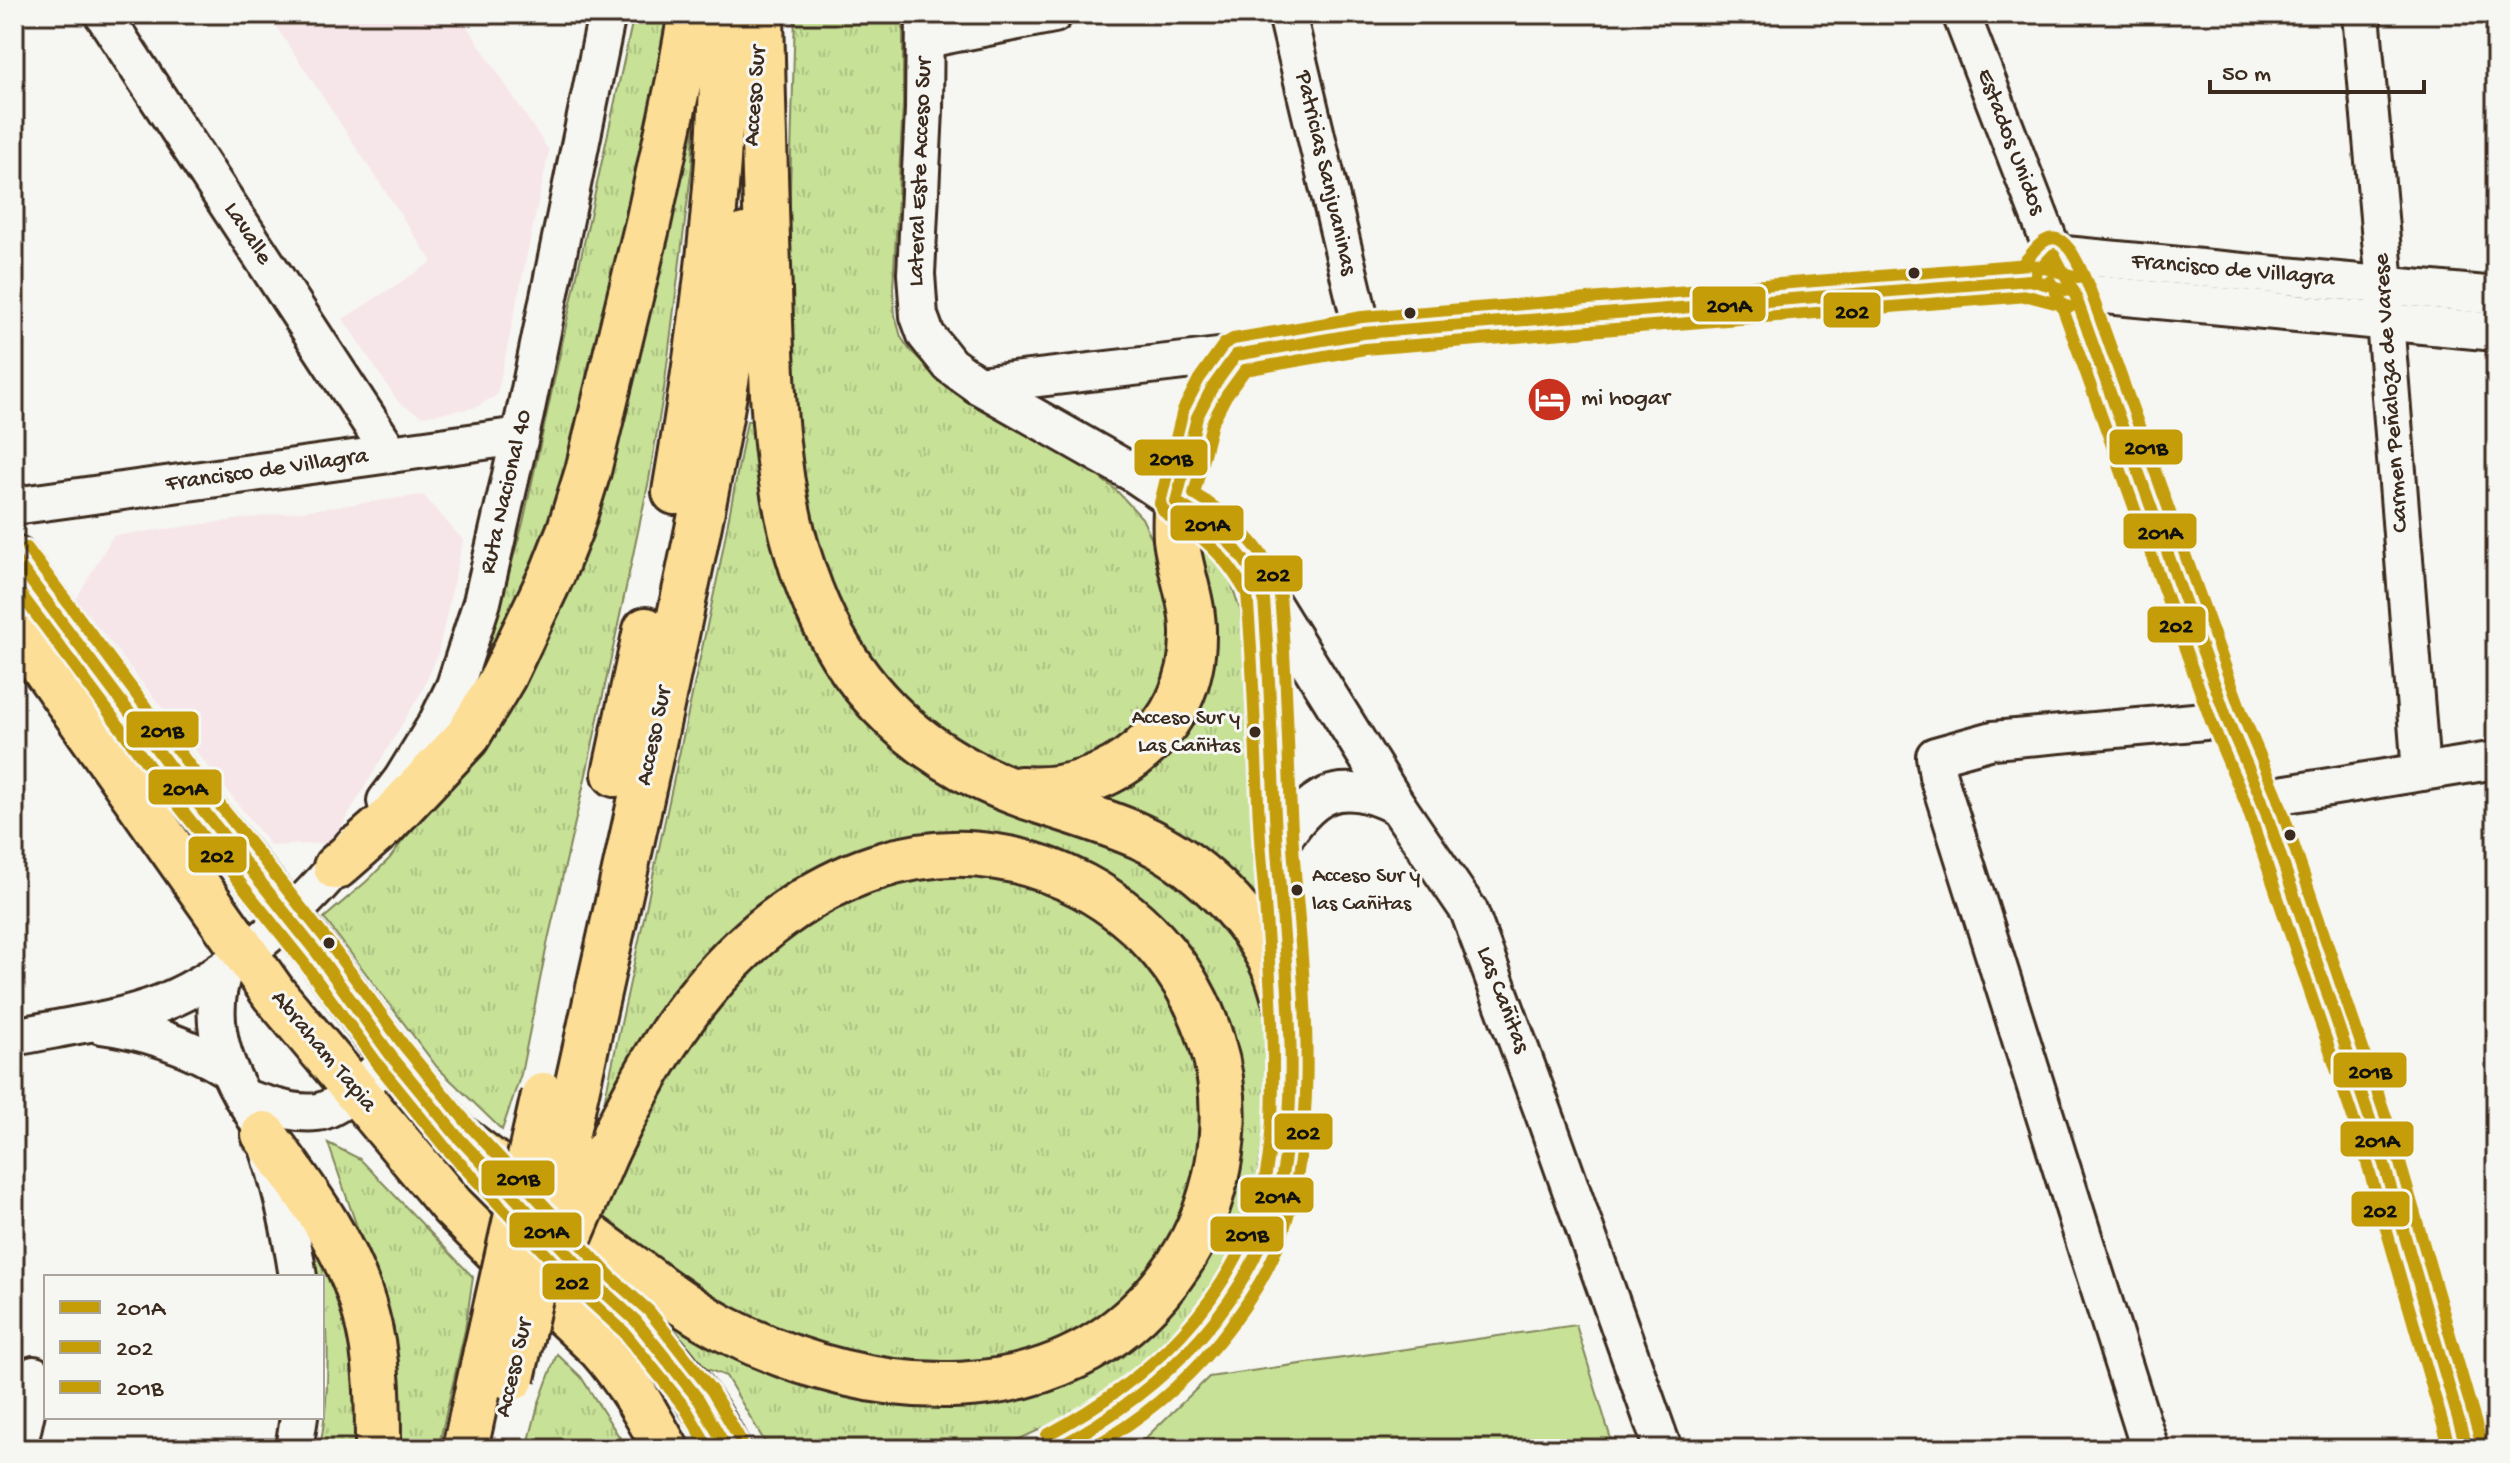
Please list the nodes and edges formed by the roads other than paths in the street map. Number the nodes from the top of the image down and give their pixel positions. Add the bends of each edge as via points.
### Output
1 (103, 14) edge
2 (607, 14) edge
3 (691, 14) edge
4 (723, 14) edge
5 (761, 14) edge
6 (1054, 14) edge
7 (1287, 14) edge
8 (1961, 14) edge
9 (2361, 14) edge
10 (925, 26) edge
11 (2054, 254) junction
12 (2030, 280) junction
13 (2385, 285) junction
14 (2074, 292) junction
15 (2496, 296) edge
16 (2385, 321) junction
17 (2496, 332) edge
18 (1363, 333) junction
19 (1236, 355) junction
20 (978, 385) junction
21 (520, 436) junction
22 (391, 454) junction
23 (1176, 502) junction
24 (14, 506) edge
25 (14, 558) edge
26 (1263, 589) junction
27 (14, 625) edge
28 (2227, 719) junction
29 (2496, 760) edge
30 (2421, 772) junction
31 (1007, 788) junction
32 (2261, 798) junction
33 (1398, 807) junction
34 (1277, 849) junction
35 (336, 867) junction
36 (288, 917) junction
37 (234, 962) junction
38 (1288, 1011) junction
39 (84, 1023) junction
40 (14, 1037) edge
41 (392, 1057) junction
42 (355, 1089) junction
43 (245, 1100) junction
44 (557, 1107) junction
45 (456, 1135) junction
46 (298, 1275) edge
47 (506, 1360) junction
48 (615, 1365) junction
49 (31, 1376) edge
50 (299, 1419) edge
51 (18, 1449) edge
52 (294, 1449) edge
53 (378, 1449) edge
54 (465, 1449) edge
55 (497, 1449) edge
56 (666, 1449) edge
57 (697, 1449) edge
58 (727, 1449) edge
59 (1055, 1449) edge
60 (1663, 1449) edge
61 (2150, 1449) edge
62 (2467, 1449) edge

1 - 22 street, Lavalle
2 - 21 street, Ruta Nacional 40
3 - 35 main road via 592,456 553,572 503,677 467,737
4 - 44 main road, Acceso Sur via 715,199 700,345
5 - 31 main road via 776,433 789,527 833,639 878,703 923,744
5 - 44 main road, Acceso Sur via 744,246 703,510 667,682
6 - 10 street
7 - 18 street, Patricias Sanjuaninas
8 - 11 street, Estados Unidos
9 - 13 street, Carmen Peñaloza de Varese
10 - 20 street, Lateral Este Acceso Sur via 919,316 938,351
11 - 12 street
11 - 13 street, Francisco de Villagra
11 - 14 street, Estados Unidos
12 - 14 street, Francisco de Villagra
12 - 18 street, Francisco de Villagra
13 - 15 street, Francisco de Villagra
13 - 16 street, Carmen Peñaloza de Varese
14 - 16 street, Francisco de Villagra
14 - 28 street, Estados Unidos
16 - 17 street, Francisco de Villagra
16 - 30 street, Carmen Peñaloza de Varese
18 - 19 street, Francisco de Villagra
19 - 20 street, Francisco de Villagra
19 - 23 street via 1197,417
20 - 23 street, Lateral Este Acceso Sur
21 - 22 street, Francisco de Villagra
21 - 35 street, Ruta Nacional 40 via 482,602 455,686 402,780
22 - 24 street, Francisco de Villagra
23 - 26 street, Lateral Este Acceso Sur via 1222,532
23 - 31 main road via 1176,541 1194,636 1191,663 1171,717 1131,759 1106,774 1059,788
25 - 36 main road, Abraham Tapia
26 - 33 street, Las Cañitas
26 - 34 street, Lateral Este Acceso Sur
27 - 37 main road, Abraham Tapia
28 - 32 street, Estados Unidos
28 - 61 street via 1993,740 1935,756
29 - 30 street
30 - 32 street
31 - 38 main road via 1138,835 1187,864 1231,904 1264,949
32 - 62 street, Estados Unidos via 2376,1137
33 - 34 street via 1364,792 1335,793 1305,809
33 - 60 street, Las Cañitas via 1469,911
34 - 38 street, Lateral Este Acceso Sur
35 - 36 street, Ruta Nacional 40
36 - 37 street, Ruta Nacional 40
36 - 41 main road, Abraham Tapia
37 - 39 street, Ruta Nacional 40 via 163,1002
37 - 42 main road, Abraham Tapia via 274,994
37 - 43 street via 216,1001 216,1022
38 - 59 street, Lateral Este Acceso Sur via 1285,1153 1269,1226 1255,1256 1209,1328 1174,1368 1104,1422
39 - 40 street, Ruta Nacional 40
39 - 43 street via 133,1029 193,1050
41 - 42 street
41 - 45 main road, Abraham Tapia
42 - 43 street via 320,1112
42 - 48 main road, Abraham Tapia via 452,1206
43 - 46 street via 290,1233
43 - 53 main road via 318,1210 366,1313 376,1373
44 - 47 main road, Acceso Sur, bridge
45 - 47 main road, bridge via 622,1260 725,1329 793,1357 866,1377 967,1384 1017,1378 1067,1361 1116,1332 1179,1265 1206,1210 1219,1155 1222,1098 1213,1044 1190,989 1152,938 1101,896 1067,877 969,854 909,857 824,888 789,910 722,970 662,1047 606,1152
45 - 58 main road, Abraham Tapia via 636,1321 699,1400
47 - 54 main road, Acceso Sur
47 - 55 main road, Acceso Sur
48 - 56 main road, Abraham Tapia
48 - 57 main road via 646,1390
49 - 51 street
50 - 52 street

